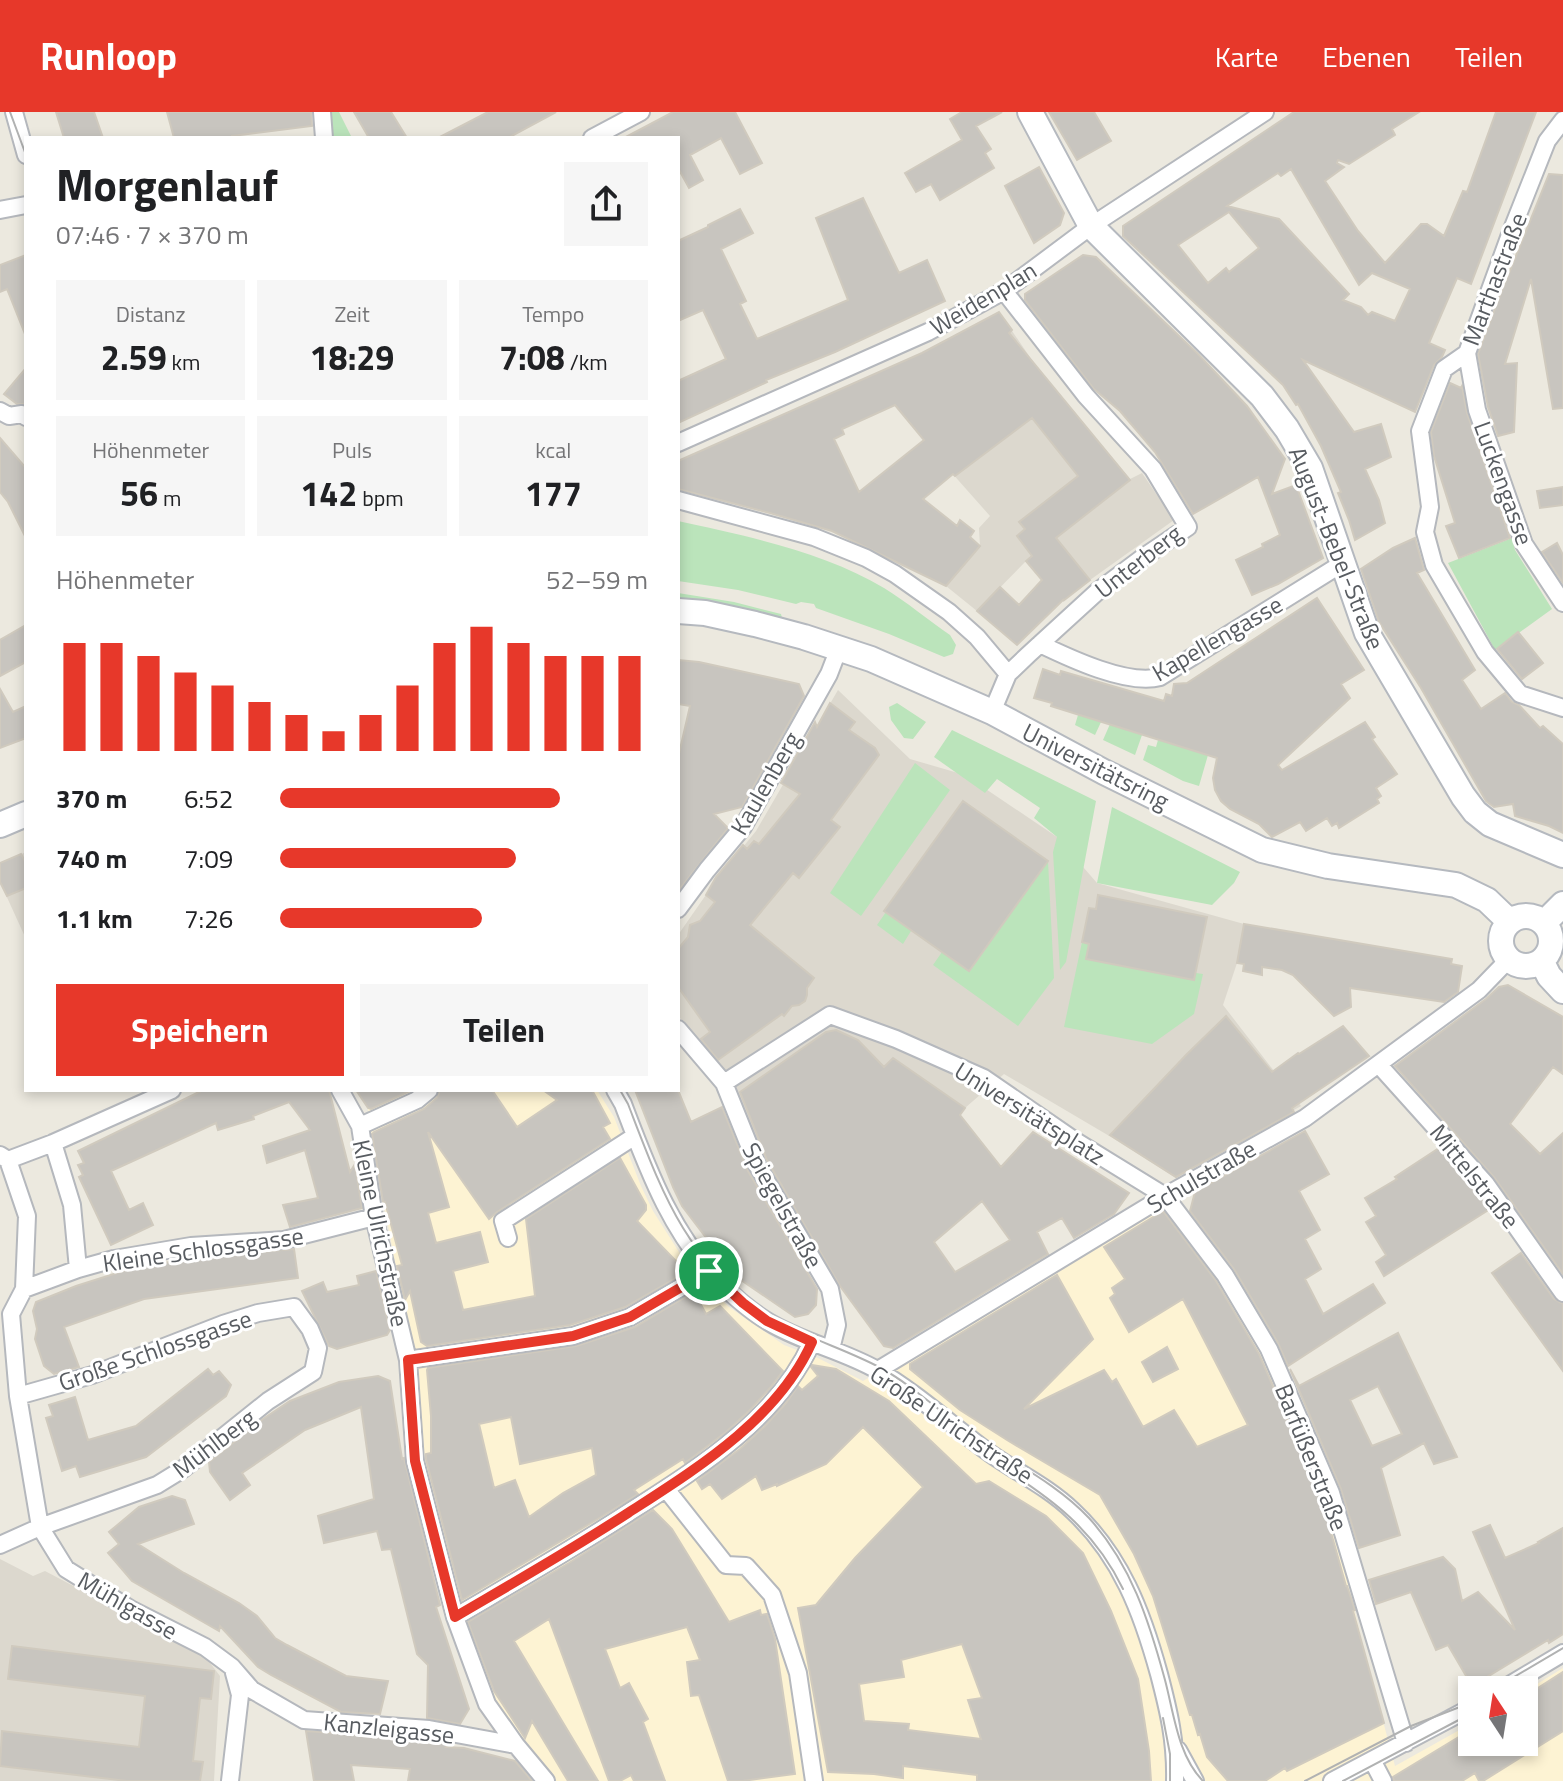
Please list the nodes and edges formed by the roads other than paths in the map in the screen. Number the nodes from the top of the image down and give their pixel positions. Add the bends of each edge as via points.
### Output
1 (14, 112) edge
2 (322, 112) edge
3 (641, 112) edge
4 (1030, 112) edge
5 (1265, 112) edge
6 (1563, 120) edge
7 (324, 136) edge
8 (596, 136) edge
9 (24, 148) edge
10 (24, 205) edge
11 (0, 210) edge
12 (1091, 226) junction
13 (1004, 291) junction
14 (1467, 353) junction
15 (0, 411) edge
16 (24, 416) edge
17 (680, 442) edge
18 (680, 501) edge
19 (1343, 563) junction
20 (1563, 603) edge
21 (680, 611) edge
22 (1040, 644) junction
23 (839, 648) junction
24 (1008, 674) junction
25 (1563, 708) edge
26 (992, 712) junction
27 (24, 815) edge
28 (0, 825) edge
29 (1563, 855) edge
30 (1563, 904) edge
31 (680, 906) edge
32 (1510, 922) junction
33 (1544, 923) junction
34 (1508, 960) junction
35 (1542, 962) junction
36 (1563, 991) edge
37 (680, 1031) edge
38 (1379, 1065) junction
39 (724, 1083) junction
40 (168, 1092) edge
41 (341, 1092) edge
42 (427, 1092) edge
43 (616, 1092) edge
44 (360, 1126) junction
45 (635, 1136) junction
46 (53, 1143) junction
47 (4, 1157) edge
48 (1165, 1196) junction
49 (374, 1217) junction
50 (508, 1238) dead end
51 (78, 1269) junction
52 (709, 1271) junction
53 (24, 1289) junction
54 (1563, 1293) edge
55 (812, 1342) junction
56 (318, 1348) joint
57 (831, 1349) junction
58 (408, 1360) junction
59 (878, 1370) junction
60 (18, 1396) junction
61 (666, 1489) junction
62 (40, 1527) junction
63 (0, 1545) edge
64 (455, 1617) junction
65 (1563, 1653) edge
66 (232, 1667) junction
67 (1524, 1676) edge
68 (1458, 1715) edge
69 (1174, 1741) junction
70 (1406, 1743) junction
71 (516, 1745) junction
72 (1372, 1760) junction
73 (230, 1781) edge
74 (546, 1781) edge
75 (814, 1781) edge
76 (1175, 1781) edge
77 (1195, 1781) edge
78 (1332, 1781) edge
79 (1383, 1781) edge

1 - 9 street
2 - 7 street
3 - 8 street
4 - 12 street, August-Bebel-Straße
5 - 12 street, Weidenplan
6 - 14 street, Marthastraße via 1547,141
10 - 11 street
12 - 13 street, Weidenplan
12 - 19 street, August-Bebel-Straße via 1279,418 1310,468
13 - 17 street, Weidenplan via 928,332
13 - 22 street, Unterberg via 1086,396 1153,469 1188,527 1120,574
14 - 20 street, Luckengasse via 1477,410 1524,544
14 - 25 street, Marthastraße via 1444,369 1420,431 1430,507 1425,532 1434,565 1485,652 1520,694
15 - 16 street
18 - 24 street via 814,537 866,558 949,612
19 - 22 street, Kapellengasse via 1160,677 1136,679
19 - 29 street, August-Bebel-Straße via 1367,633 1475,812 1490,824
21 - 23 street, Universitätsring via 755,624
22 - 24 street, Unterberg
23 - 26 street, Universitätsring
23 - 31 street, Kaulenberg via 743,827
24 - 26 street, Unterberg
26 - 32 street, Universitätsring via 1262,850 1328,866 1456,885 1487,900
27 - 28 street
30 - 33 street
32 - 33 street via 1528,915
32 - 34 street via 1501,937
33 - 35 street via 1552,940
34 - 35 street via 1528,967
34 - 38 street, Schulstraße via 1479,990
35 - 36 street
37 - 39 street, Spiegelstraße
38 - 48 street, Schulstraße via 1305,1118
38 - 54 street, Mittelstraße via 1486,1184
39 - 48 street, Universitätsplatz via 830,1015 984,1078
39 - 57 street, Spiegelstraße via 757,1165 830,1289 837,1325
40 - 46 street
41 - 44 street, Kleine Ulrichstraße
42 - 44 street
43 - 45 street, Große Ulrichstraße
44 - 49 street, Kleine Ulrichstraße
45 - 50 street via 503,1221
45 - 52 street, Große Ulrichstraße via 675,1225
46 - 47 street
46 - 51 street via 72,1205
47 - 53 street via 27,1216
48 - 59 street, Schulstraße
48 - 70 street, Barfüßerstraße via 1225,1275 1269,1349 1331,1493
49 - 51 street, Kleine Schlossgasse via 284,1240 191,1246
49 - 58 street, Kleine Ulrichstraße
51 - 53 street, Kleine Schlossgasse
52 - 55 street, Große Ulrichstraße via 767,1321
52 - 58 street via 630,1317 573,1336
53 - 60 street via 11,1314
55 - 57 street, Große Ulrichstraße
55 - 61 street via 798,1372 746,1430
56 - 60 street, Große Schlossgasse via 294,1307 223,1324 92,1375
56 - 62 street, Mühlberg via 313,1372 183,1469 157,1485
57 - 59 street, Große Ulrichstraße
58 - 64 street, Kleine Ulrichstraße via 415,1461
59 - 69 street, Große Ulrichstraße via 990,1454 1045,1487 1099,1539 1141,1615
60 - 62 street
61 - 64 street
61 - 75 street via 726,1565 746,1566 772,1595 798,1673
62 - 63 street, Mühlberg
62 - 66 street, Mühlgasse via 66,1569
64 - 71 street, Kleine Ulrichstraße via 487,1704
65 - 67 street
66 - 71 street, Kanzleigasse via 252,1690 304,1720 429,1729
66 - 73 street via 240,1695
68 - 70 street
69 - 76 street, Große Ulrichstraße
69 - 77 street
70 - 72 street
71 - 74 street, Kleine Ulrichstraße
72 - 78 street
72 - 79 street

